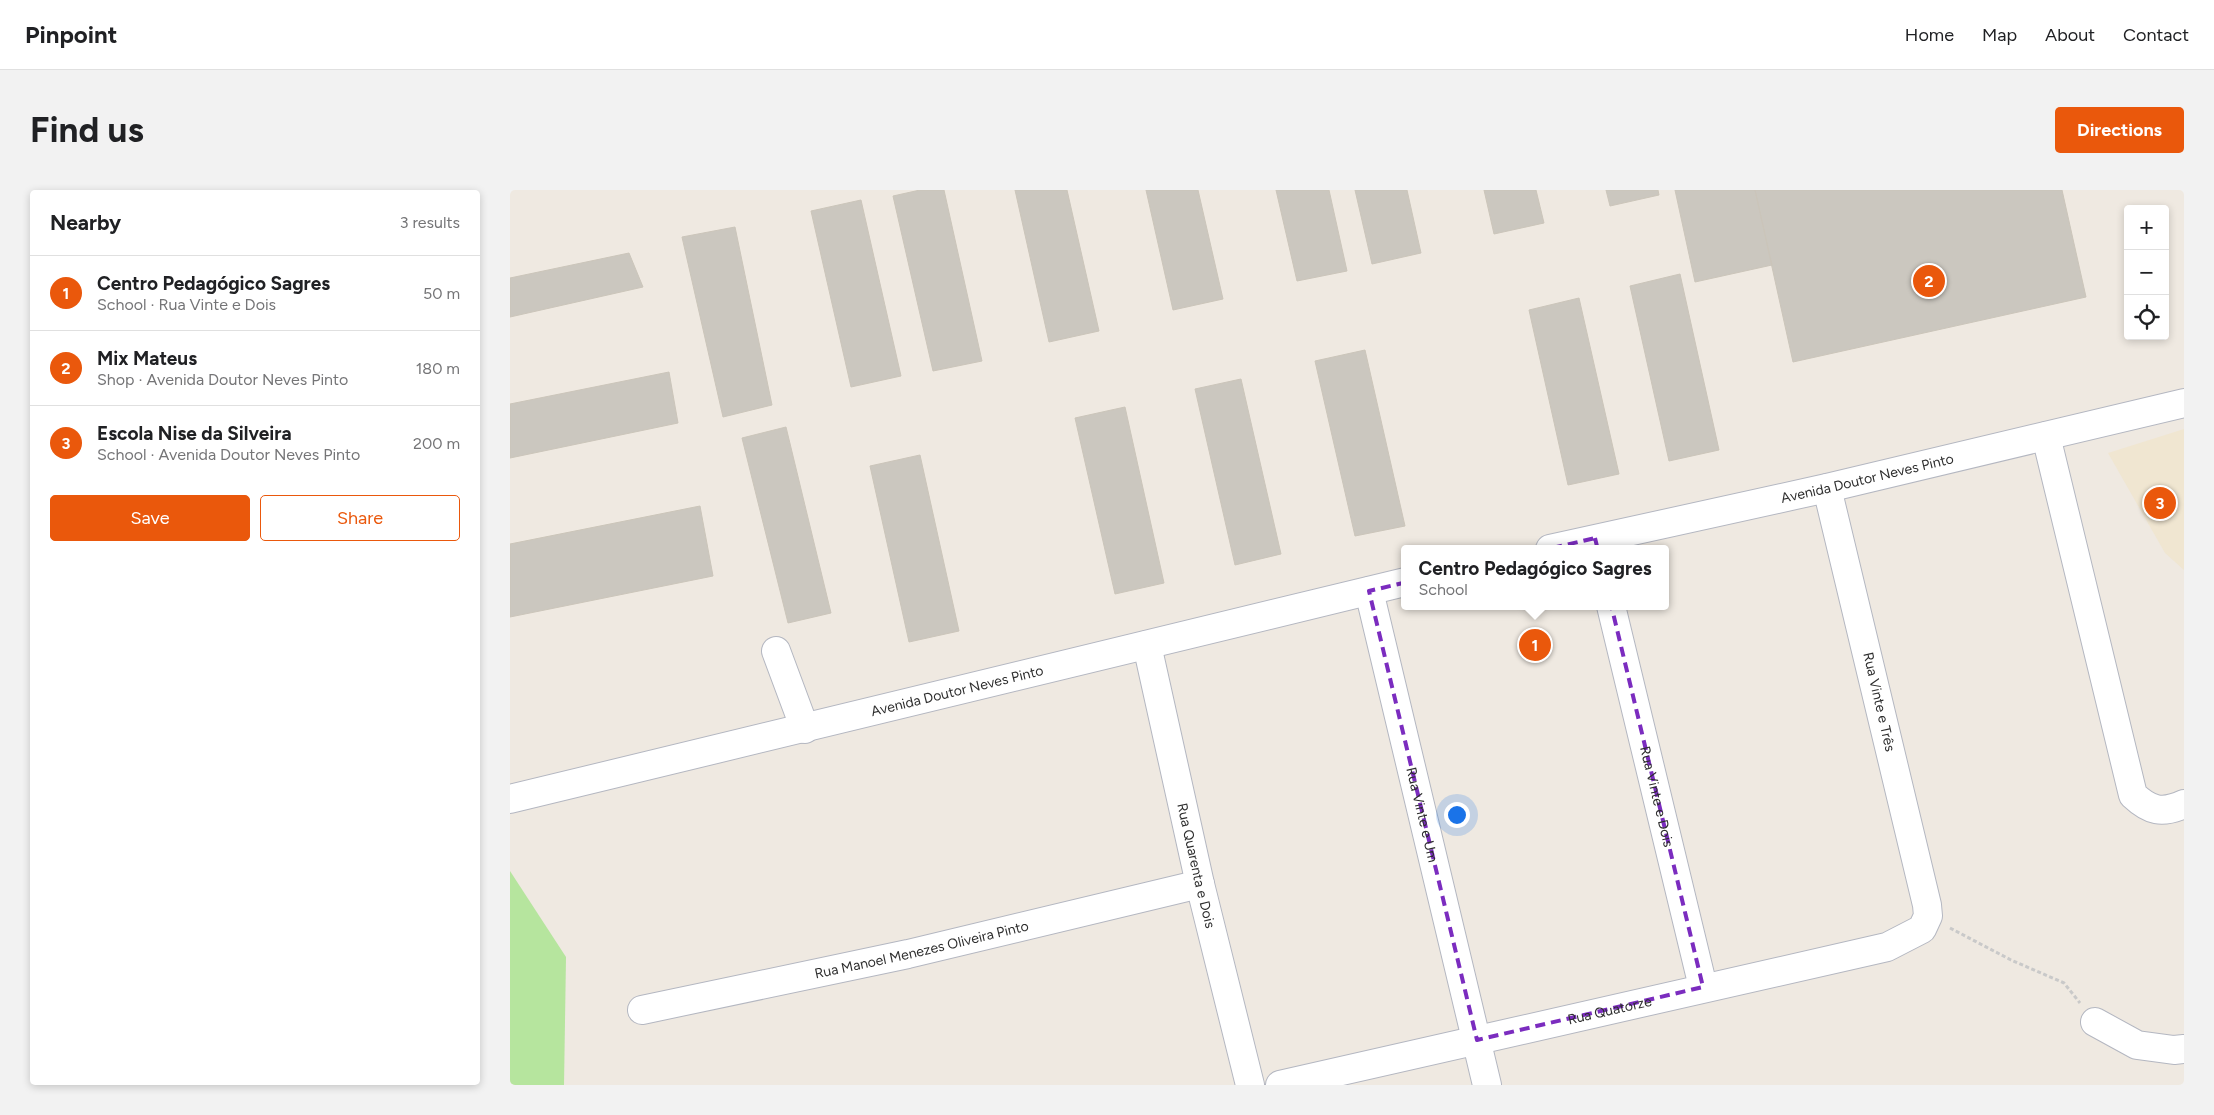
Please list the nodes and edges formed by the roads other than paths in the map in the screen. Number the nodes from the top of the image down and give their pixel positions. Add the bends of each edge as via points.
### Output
1 (2184, 402) edge
2 (2046, 436) junction
3 (1827, 488) junction
4 (1596, 544) edge
5 (1401, 583) edge
6 (1369, 591) junction
7 (1612, 610) edge
8 (1147, 646) junction
9 (776, 651) dead end
10 (806, 729) junction
11 (510, 799) edge
12 (2184, 804) edge
13 (1200, 884) junction
14 (1928, 916) joint
15 (1703, 987) junction
16 (642, 1010) dead end
17 (2094, 1022) road end
18 (1477, 1040) junction
19 (2184, 1048) edge
20 (1250, 1085) edge
21 (1280, 1085) edge
22 (1486, 1085) edge

1 - 2 street, Avenida Doutor Neves Pinto
2 - 3 street, Avenida Doutor Neves Pinto
2 - 12 street via 2133,795 2145,806 2161,810
3 - 4 street, Avenida Doutor Neves Pinto
3 - 14 street, Rua Vinte e Três
5 - 6 street, Avenida Doutor Neves Pinto
6 - 8 street, Avenida Doutor Neves Pinto
6 - 18 street, Rua Vinte e Um
7 - 15 street, Rua Vinte e Dois
8 - 10 street, Avenida Doutor Neves Pinto
8 - 13 street, Rua Quarenta e Dois
9 - 10 street
10 - 11 street, Avenida Doutor Neves Pinto
13 - 16 street, Rua Manoel Menezes Oliveira Pinto via 908,954
13 - 20 street, Rua Quarenta e Dois
14 - 15 street, Rua Quatorze via 1922,929 1887,947
15 - 18 street, Rua Quatorze
17 - 19 street via 2137,1045 2174,1050
18 - 21 street, Rua Quatorze
18 - 22 street, Rua Vinte e Um

